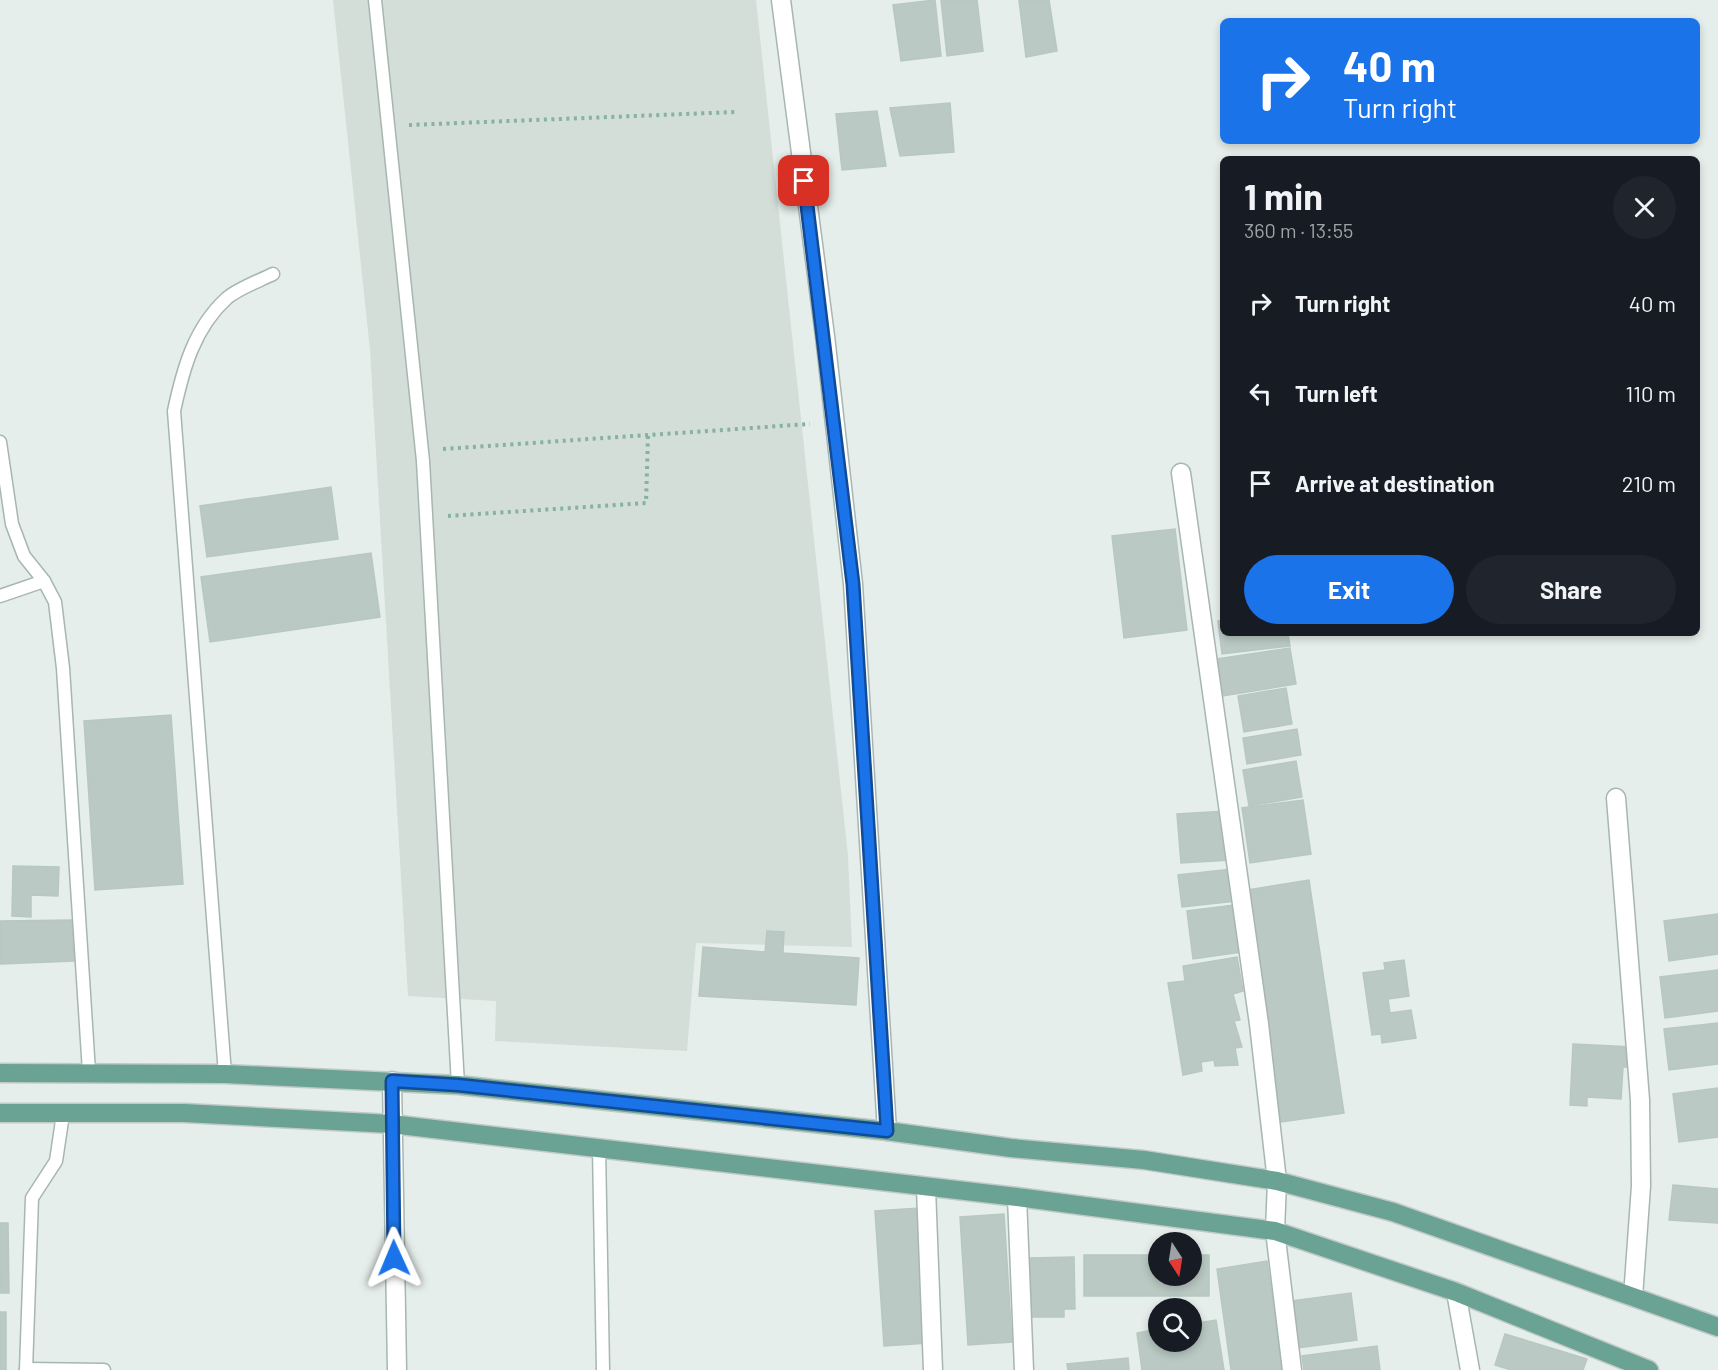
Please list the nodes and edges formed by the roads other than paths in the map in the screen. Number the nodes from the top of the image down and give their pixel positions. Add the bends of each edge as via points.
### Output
1 (375, 0) edge
2 (781, 0) edge
3 (273, 274) dead end
4 (0, 442) edge
5 (1181, 473) dead end
6 (44, 581) junction
7 (0, 596) edge
8 (1616, 798) dead end
9 (89, 1072) junction
10 (0, 1073) edge
11 (225, 1074) junction
12 (392, 1081) junction
13 (458, 1085) junction
14 (0, 1113) edge
15 (63, 1114) junction
16 (391, 1125) junction
17 (887, 1131) junction
18 (599, 1148) junction
19 (1277, 1181) junction
20 (926, 1188) junction
21 (1017, 1197) junction
22 (1275, 1231) junction
23 (1456, 1292) junction
24 (1633, 1297) junction
25 (1718, 1327) edge
26 (26, 1370) edge
27 (104, 1370) edge
28 (397, 1370) edge
29 (603, 1370) edge
30 (933, 1370) edge
31 (1024, 1370) edge
32 (1292, 1370) edge
33 (1470, 1370) edge
34 (1649, 1370) edge

1 - 13 lane via 422,451
2 - 17 street via 853,584
3 - 11 lane via 228,297 206,323 184,364 174,411
4 - 6 lane via 12,524 24,556
5 - 19 street via 1259,1024
6 - 7 lane
6 - 9 lane via 56,602 63,668
8 - 24 street via 1640,1100 1641,1186
9 - 10 main road
9 - 11 main road
11 - 12 main road
12 - 13 main road
12 - 16 street
13 - 17 main road
14 - 15 main road
15 - 16 main road via 184,1113
15 - 26 lane via 56,1161 32,1198
16 - 18 main road
16 - 28 street
17 - 19 main road via 1144,1160
18 - 20 main road
18 - 29 lane
19 - 22 street
19 - 24 main road via 1393,1212
20 - 21 main road
20 - 30 street
21 - 22 main road
21 - 31 street
22 - 23 main road
22 - 32 street
23 - 33 street
23 - 34 main road
24 - 25 main road
26 - 27 lane

